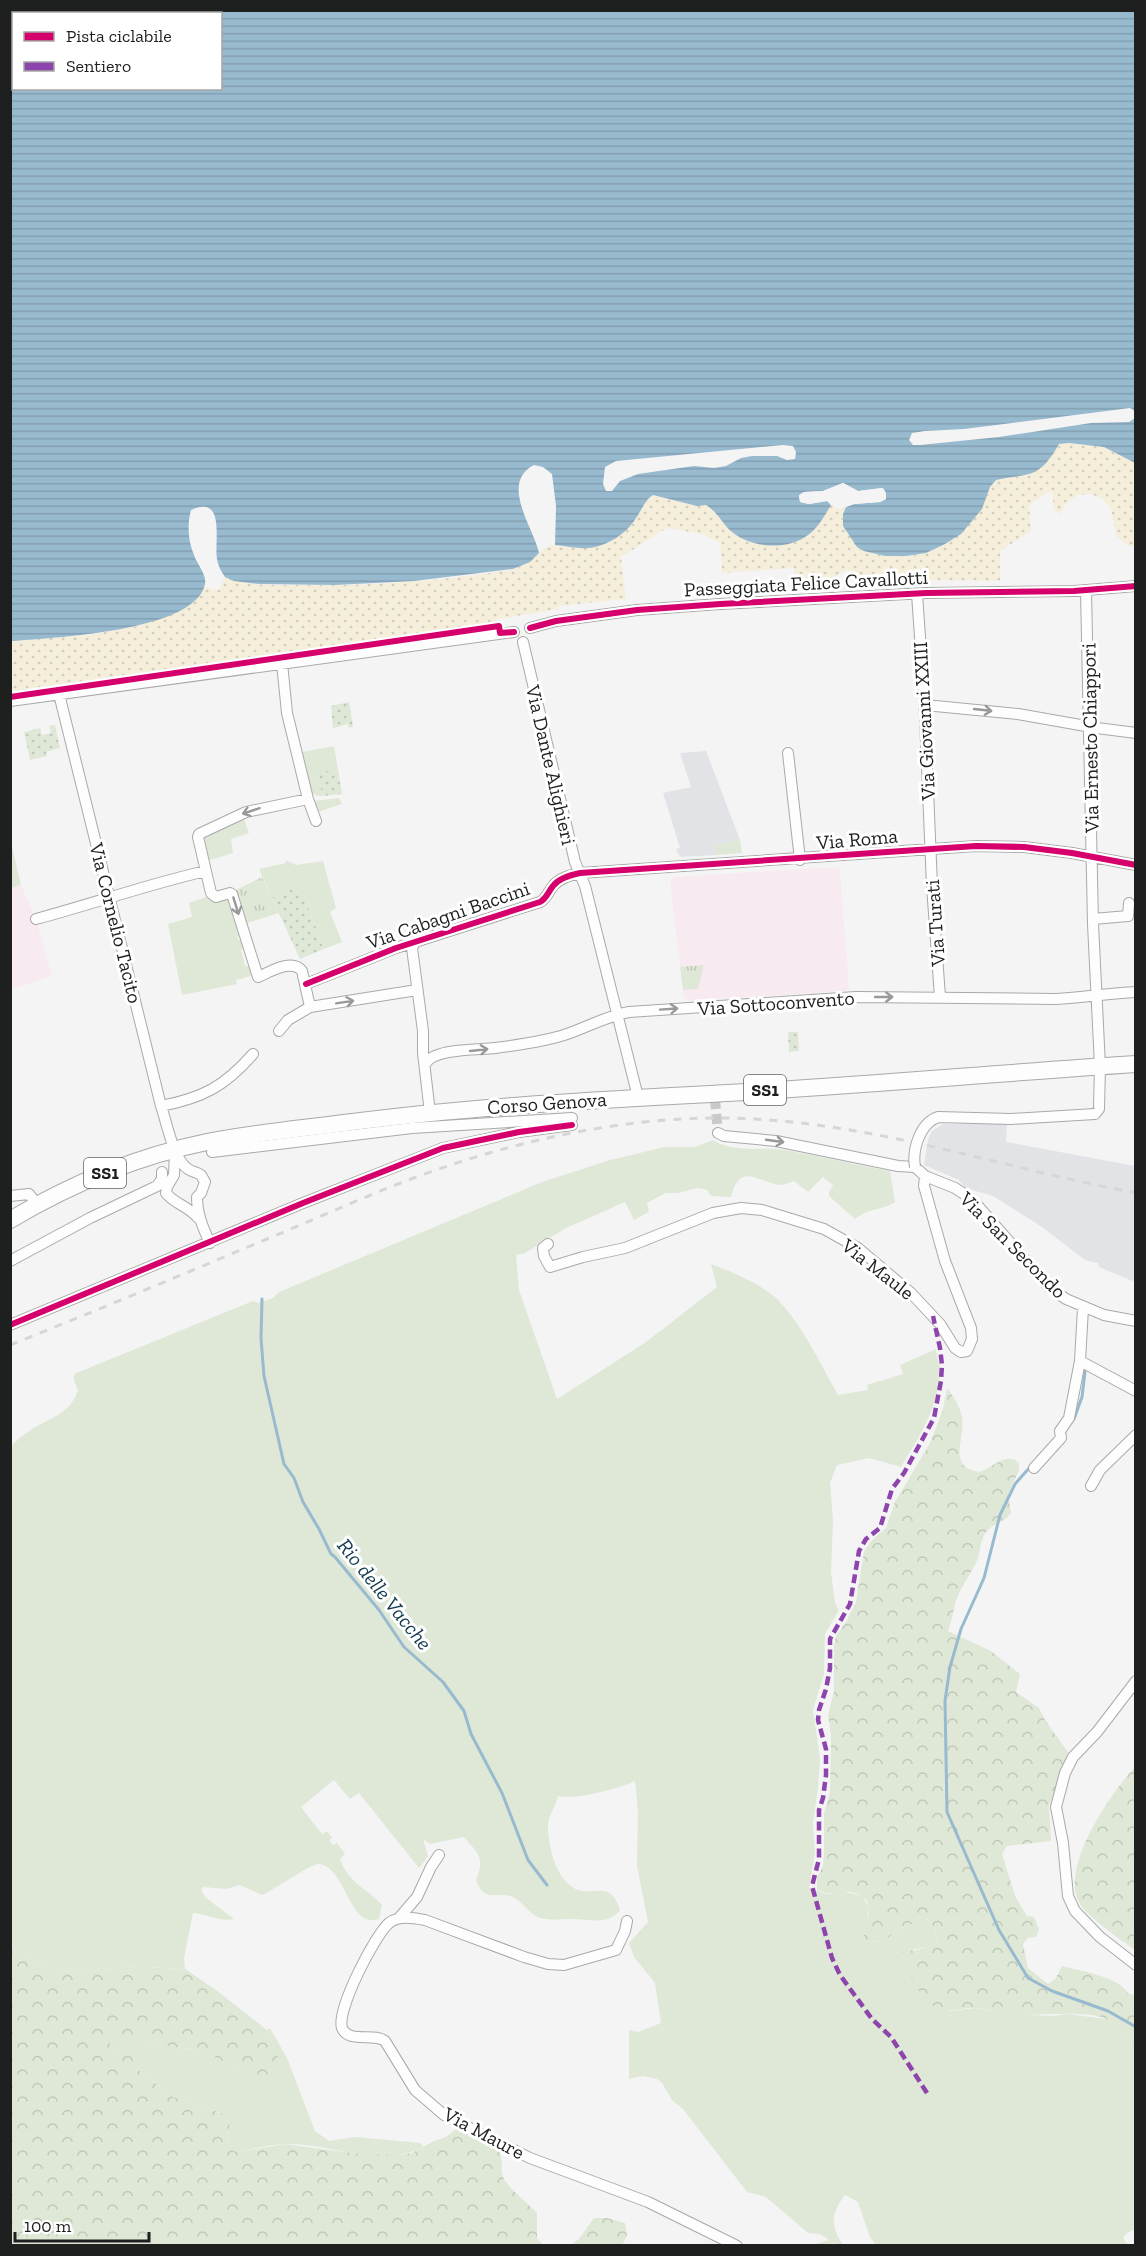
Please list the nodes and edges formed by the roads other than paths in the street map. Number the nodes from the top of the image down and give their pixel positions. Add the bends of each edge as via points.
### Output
1 (1136, 586) edge
2 (1086, 591) junction
3 (917, 594) junction
4 (530, 628) junction
5 (514, 632) junction
6 (523, 642) junction
7 (282, 663) junction
8 (58, 694) junction
9 (10, 701) edge
10 (925, 705) junction
11 (1089, 726) junction
12 (1136, 733) edge
13 (788, 753) dead end
14 (308, 799) junction
15 (316, 821) dead end
16 (930, 849) junction
17 (1093, 858) junction
18 (800, 860) junction
19 (1136, 865) edge
20 (206, 871) junction
21 (580, 873) junction
22 (110, 899) junction
23 (1129, 903) dead end
24 (36, 919) dead end
25 (1093, 919) junction
26 (415, 942) junction
27 (306, 984) junction
28 (417, 990) junction
29 (1136, 992) edge
30 (1098, 994) junction
31 (940, 997) junction
32 (310, 1007) junction
33 (618, 1014) junction
34 (279, 1031) dead end
35 (253, 1054) dead end
36 (425, 1064) junction
37 (1136, 1064) edge
38 (1100, 1066) junction
39 (638, 1097) junction
40 (161, 1106) junction
41 (430, 1113) junction
42 (572, 1121) dead end
43 (528, 1125) junction
44 (717, 1133) dead end
45 (175, 1150) junction
46 (212, 1152) dead end
47 (915, 1167) junction
48 (162, 1172) dead end
49 (926, 1176) junction
50 (10, 1196) edge
51 (38, 1204) junction
52 (10, 1220) edge
53 (200, 1221) junction
54 (210, 1243) junction
55 (548, 1244) dead end
56 (10, 1261) edge
57 (1083, 1308) junction
58 (1136, 1321) edge
59 (10, 1325) edge
60 (1080, 1361) junction
61 (1136, 1391) edge
62 (1136, 1435) edge
63 (1034, 1468) dead end
64 (1091, 1486) dead end
65 (1136, 1682) edge
66 (439, 1855) dead end
67 (399, 1918) junction
68 (627, 1921) dead end
69 (1136, 1965) edge
70 (737, 2246) edge

1 - 2 street, Passeggiata Felice Cavallotti
2 - 3 street, Passeggiata Felice Cavallotti
2 - 11 street, Via Ernesto Chiappori
3 - 4 street, Passeggiata Felice Cavallotti via 664,608 556,621
3 - 10 street, Via Giovanni XXIII
4 - 5 street via 522,624
4 - 6 street via 531,637
5 - 6 street via 516,639
5 - 7 street
6 - 21 street, Via Dante Alighieri
7 - 8 street
7 - 14 street via 287,713
8 - 9 street
8 - 22 street, Via Cornelio Tacito
10 -> 11 street
10 - 16 street, Via Giovanni XXIII
11 - 12 street
11 - 17 street, Via Ernesto Chiappori
13 - 18 street
14 - 15 street
14 -> 20 street via 246,812 199,834
16 - 17 street, Via Roma via 1024,847
16 - 18 street, Via Roma
16 - 31 street, Via Turati
17 - 19 street, Via Roma
17 - 25 street, Via Ernesto Chiappori
18 - 21 street, Via Roma
20 - 22 street via 154,883
20 -> 27 street via 213,896 232,894 258,977 292,964 299,966
21 - 26 street, Via Cabagni Baccini via 568,875 555,884 540,902
21 - 33 street, Via Dante Alighieri
22 - 24 street
22 - 40 street, Via Cornelio Tacito
23 - 25 street via 1128,916
25 - 30 street, Via Ernesto Chiappori
26 - 27 street, Via Cabagni Baccini
26 - 28 street, Via Cabagni Baccini via 412,948
27 - 32 street
32 -> 28 street
28 - 36 street, Via Cabagni Baccini
29 - 30 street, Via Sottoconvento
30 - 31 street, Via Sottoconvento via 1089,998
30 - 38 street, Via Ernesto Chiappori
33 -> 31 street, Via Sottoconvento via 856,997
32 - 34 street via 288,1020
36 -> 33 street, Via Sottoconvento via 439,1054 563,1036
33 - 39 street, Via Dante Alighieri
35 - 40 street via 238,1072 206,1094
36 - 41 street, Via Cabagni Baccini
37 - 38 main road, SS1
38 - 39 main road, Corso Genova / SS1 via 715,1096
38 - 47 street, Via Ernesto Chiappori, bridge via 1099,1109 1095,1114 1011,1119 938,1117 921,1131
39 - 41 main road, Corso Genova / SS1
40 - 45 street, Via Cornelio Tacito
41 - 45 main road, Corso Genova / SS1 via 228,1138
42 - 43 street
43 - 46 street via 412,1128
43 - 54 street via 443,1148
44 -> 47 street
45 - 51 main road, Corso Genova / SS1 via 100,1174
45 - 53 street via 184,1166 201,1175 204,1182 197,1197
45 - 53 street via 174,1175 166,1193 192,1210
47 - 49 street, Via San Secondo
48 - 56 street via 157,1186
49 - 55 street, Via Maule via 924,1186 945,1261 971,1328 972,1340 967,1351 955,1348 940,1324 910,1292 858,1248 824,1229 773,1213 741,1208 713,1213 625,1248 550,1267 543,1248
49 - 57 street, Via San Secondo via 955,1188 972,1201 1049,1287
50 - 51 street via 29,1194
51 - 52 main road, Corso Genova / SS1
53 - 54 street
54 - 59 street
57 - 58 street, Via San Secondo
57 - 60 street
60 - 61 street
60 - 63 street via 1070,1418
62 - 64 street via 1100,1470
65 - 69 street via 1073,1757 1056,1807 1068,1896 1075,1911
66 - 67 street via 417,1897
67 - 68 street via 425,1920 524,1957 564,1965 616,1950
67 - 70 street, Via Maure via 375,1941 352,1986 341,2018 345,2032 381,2038 415,2090 444,2115 530,2158 648,2202

